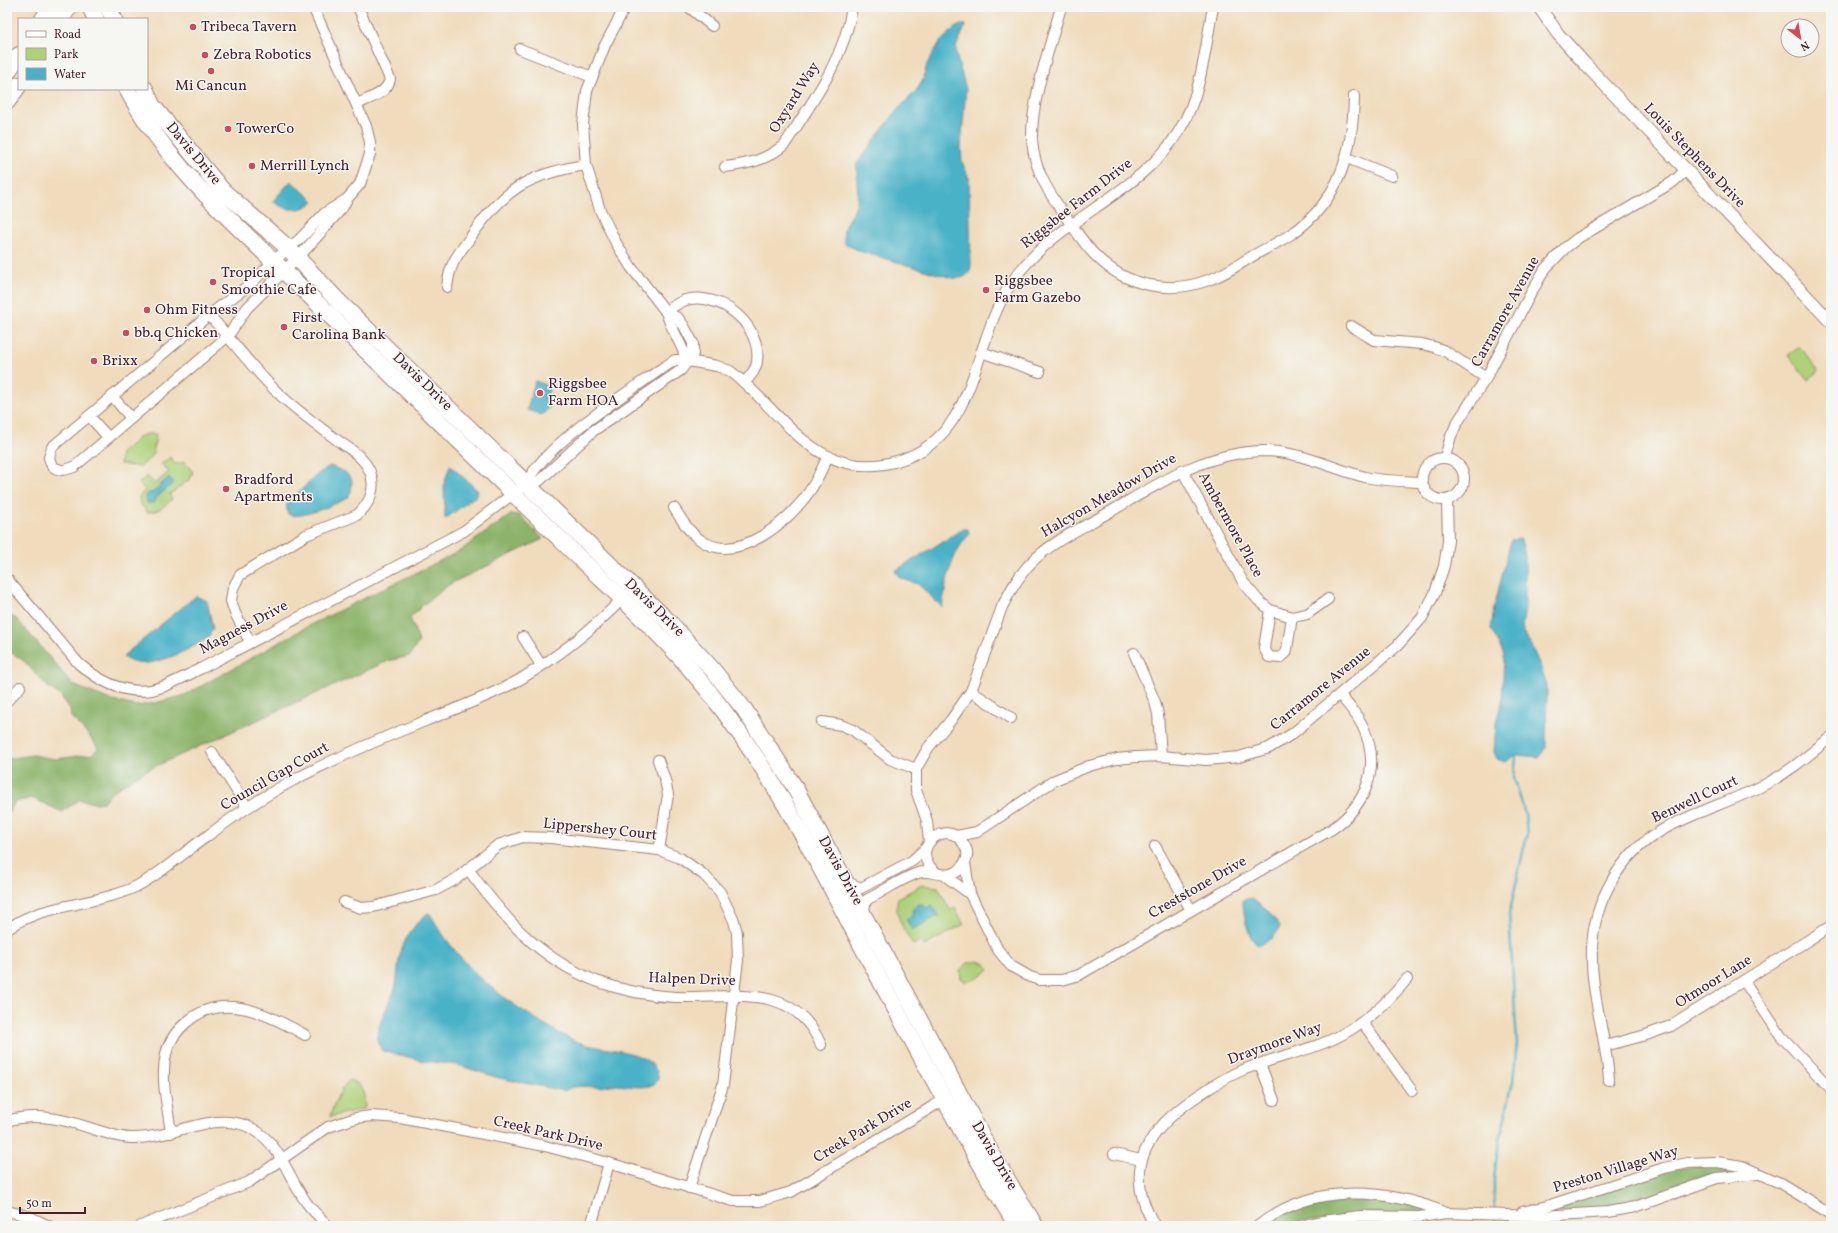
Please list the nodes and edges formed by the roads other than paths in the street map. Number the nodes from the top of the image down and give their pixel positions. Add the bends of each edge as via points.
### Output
1 (51, 7) edge
2 (69, 7) edge
3 (90, 7) edge
4 (108, 7) edge
5 (313, 7) edge
6 (358, 7) edge
7 (624, 7) edge
8 (689, 7) edge
9 (852, 7) edge
10 (1061, 7) edge
11 (1213, 7) edge
12 (1539, 7) edge
13 (44, 18) edge
14 (62, 18) edge
15 (96, 18) edge
16 (114, 18) edge
17 (712, 26) dead end
18 (520, 49) dead end
19 (18, 56) edge
20 (7, 73) edge
21 (592, 77) junction
22 (18, 86) edge
23 (128, 90) edge
24 (145, 90) edge
25 (1354, 96) dead end
26 (7, 102) edge
27 (357, 104) junction
28 (1347, 158) junction
29 (586, 165) junction
30 (725, 167) dead end
31 (1686, 170) junction
32 (1392, 176) dead end
33 (347, 200) junction
34 (1072, 225) junction
35 (293, 253) junction
36 (279, 266) junction
37 (447, 287) dead end
38 (666, 312) junction
39 (209, 315) junction
40 (1831, 322) edge
41 (1351, 326) dead end
42 (228, 336) junction
43 (982, 352) junction
44 (688, 361) junction
45 (1040, 372) dead end
46 (1486, 378) junction
47 (744, 383) junction
48 (112, 396) junction
49 (89, 416) junction
50 (131, 418) junction
51 (108, 437) junction
52 (828, 456) junction
53 (1445, 458) junction
54 (1182, 470) junction
55 (1422, 482) junction
56 (526, 484) junction
57 (513, 494) junction
58 (1447, 500) junction
59 (674, 508) dead end
60 (9, 584) edge
61 (622, 599) junction
62 (1328, 599) dead end
63 (1270, 610) junction
64 (1292, 617) junction
65 (523, 637) dead end
66 (250, 642) junction
67 (1134, 652) dead end
68 (541, 665) junction
69 (20, 687) dead end
70 (971, 691) junction
71 (1340, 695) junction
72 (7, 701) edge
73 (1011, 718) dead end
74 (822, 722) dead end
75 (1830, 740) edge
76 (212, 752) dead end
77 (1161, 756) junction
78 (658, 760) dead end
79 (916, 769) junction
80 (247, 807) junction
81 (927, 821) junction
82 (977, 832) junction
83 (946, 833) junction
84 (957, 836) junction
85 (928, 845) junction
86 (1154, 846) dead end
87 (659, 850) junction
88 (967, 852) junction
89 (965, 863) junction
90 (468, 869) junction
91 (940, 874) junction
92 (846, 882) junction
93 (970, 894) junction
94 (344, 902) dead end
95 (1191, 910) junction
96 (864, 914) junction
97 (9, 925) edge
98 (1831, 926) edge
99 (1407, 979) dead end
100 (1744, 981) junction
101 (733, 995) junction
102 (1363, 1023) junction
103 (305, 1035) dead end
104 (821, 1045) dead end
105 (1605, 1046) junction
106 (1260, 1064) junction
107 (1609, 1080) dead end
108 (1831, 1089) edge
109 (1412, 1091) dead end
110 (945, 1099) junction
111 (1274, 1100) dead end
112 (7, 1122) edge
113 (171, 1133) junction
114 (1114, 1154) dead end
115 (282, 1160) junction
116 (1141, 1160) junction
117 (609, 1162) junction
118 (1758, 1174) junction
119 (689, 1188) junction
120 (7, 1211) edge
121 (1446, 1213) junction
122 (1831, 1214) edge
123 (1504, 1216) junction
124 (49, 1226) edge
125 (141, 1226) edge
126 (328, 1226) edge
127 (591, 1226) edge
128 (1017, 1226) edge
129 (1035, 1226) edge
130 (1155, 1226) edge
131 (1258, 1226) edge
132 (1301, 1226) edge

1 - 13 main road
2 - 14 main road
3 - 15 main road
4 - 16 main road
5 - 27 street
6 - 27 street via 390,79 384,91
7 - 21 street
8 - 17 street
9 - 30 street, Oxyard Way via 839,55 785,144 776,152 756,162
10 - 34 street via 1037,99 1032,140 1041,179
11 - 34 street, Riggsbee Farm Drive via 1197,88 1180,130 1156,160
12 - 31 street, Louis Stephens Drive via 1558,34 1585,64
18 - 21 street
19 - 20 main road
21 - 29 street via 584,105
22 - 26 main road
23 - 36 main road, Davis Drive via 150,129 175,162
24 - 35 main road, Davis Drive via 152,105 223,190
25 - 28 street
27 - 33 street via 366,126 370,154 360,184
28 - 32 street
28 - 34 street via 1327,198 1302,225 1275,244 1224,273 1188,287 1150,286 1121,276 1096,256
29 - 37 street via 543,174 520,185 500,200 486,214 454,261 449,270
29 - 38 street via 600,210 616,243
31 - 40 street, Louis Stephens Drive
31 - 46 street, Carramore Avenue via 1660,190 1578,238 1554,258 1531,293
33 - 35 street via 342,208
33 - 35 street via 325,213 299,240
34 - 43 street, Riggsbee Farm Drive via 1035,254 1014,279 995,313
35 - 36 street
35 - 36 street
35 - 56 main road, Davis Drive
36 - 39 street
36 - 42 street
36 - 57 main road, Davis Drive
38 - 44 street
38 - 47 street via 682,301 698,298 720,303 740,318 750,330 757,353 755,370
39 - 42 street
39 - 48 street
41 - 46 street via 1374,340 1422,344 1440,349
42 - 50 street
42 - 66 street via 282,396 361,459 371,472 373,480 372,492 363,510 357,515 306,535 240,575 233,588 232,601 235,613
43 - 45 street
43 - 52 street, Riggsbee Farm Drive via 960,410 948,429 929,445 910,456 882,464 857,464
44 - 47 street, Riggsbee Farm Drive via 730,371
44 - 56 street, Riggsbee Farm Drive via 675,360 600,412 552,452 531,473
46 - 53 street, Carramore Avenue via 1457,423
47 - 52 street, Riggsbee Farm Drive via 801,439
48 - 49 street
48 - 50 street
49 - 51 street
49 - 51 street via 52,447 49,458 52,466 61,470 74,467
50 - 51 street
52 - 59 street via 810,491 790,514 739,547 720,547 703,542 690,531
53 - 55 street via 1428,464 1424,469
53 - 58 street via 1461,466 1464,478 1464,484 1458,494
54 - 55 street, Halcyon Meadow Drive via 1214,458 1266,451 1304,456 1366,477
54 - 63 street, Ambermore Place via 1243,582
54 - 70 street, Halcyon Meadow Drive via 1058,541 1035,559 1014,584 1002,607
55 - 58 street via 1433,498
56 - 57 street, Riggsbee Farm Drive
56 - 92 main road, Davis Drive via 669,622 712,669 771,748
57 - 61 main road, Davis Drive
57 - 66 street, Magness Drive via 464,531
58 - 71 street, Carramore Avenue via 1446,555 1440,582 1430,605 1405,638
60 - 66 street, Magness Drive via 79,664 107,684 133,690 162,687
61 - 68 street, Council Gap Court via 581,636
61 - 110 main road, Davis Drive via 712,694 741,732 768,774
62 - 64 street via 1307,614
63 - 64 street, Ambermore Place
63 - 64 street via 1264,648 1269,657 1280,658 1286,653
65 - 68 street
67 - 77 street via 1155,702
68 - 80 street, Council Gap Court via 489,695 337,758
69 - 72 street
70 - 73 street
70 - 79 street, Halcyon Meadow Drive via 925,752
71 - 77 street, Carramore Avenue via 1292,734 1260,751 1217,760
71 - 95 street, Creststone Drive via 1362,726 1370,749 1370,776 1357,805 1332,829
74 - 79 street via 841,724 853,730 890,759
75 - 105 street, Benwell Court via 1762,786 1658,832 1637,849 1617,872 1598,909 1592,948 1592,966
76 - 80 street
77 - 82 street, Carramore Avenue via 1117,759 1074,771 1040,789
78 - 87 street via 668,795
79 - 81 street, Halcyon Meadow Drive via 916,790
80 - 97 street, Council Gap Court via 137,886 112,897 47,911
81 - 83 street
81 - 85 street, Halcyon Meadow Drive
82 - 84 street, Carramore Avenue
82 - 88 street, Carramore Avenue
83 - 84 street, Carramore Avenue
83 - 85 street via 940,834
84 - 88 street via 962,840
85 - 91 street via 926,860 932,870
85 - 92 street via 912,861 861,888
86 - 95 street
87 - 90 street, Lippershey Court via 551,838 523,838 498,845
87 - 101 street, Lippershey Court via 680,858 699,870 728,905 734,921 738,947
88 - 89 street, Carramore Avenue
89 - 91 street via 956,872
89 - 93 street, Creststone Drive
90 - 94 street, Lippershey Court via 441,888 405,899 361,908
90 - 101 street, Halpen Drive via 513,926 542,951 579,973 612,986 660,996
91 - 93 street, Creststone Drive
91 - 96 street via 918,872 866,900
92 - 96 main road, Davis Drive
93 - 95 street, Creststone Drive via 1004,960 1030,977 1053,981 1079,975
96 - 129 main road, Davis Drive via 991,1153
98 - 100 street, Otmoor Lane
99 - 102 street, Draymore Way via 1384,1005
100 - 105 street, Otmoor Lane via 1671,1026 1646,1036
100 - 108 street via 1781,1036
101 - 104 street, Halpen Drive via 770,999 795,1010 808,1021
101 - 119 street, Lippershey Court via 721,1091
102 - 106 street, Draymore Way via 1324,1043
102 - 109 street
103 - 113 street via 264,1013 231,1006 211,1008 190,1019 176,1032 166,1055 164,1077
105 - 107 street, Benwell Court
106 - 111 street
106 - 116 street, Draymore Way via 1231,1075 1171,1115 1153,1134
110 - 119 street, Creek Park Drive via 784,1195 745,1202 723,1199
110 - 128 main road, Davis Drive
112 - 113 street via 45,1117 130,1138
113 - 115 street via 217,1122 243,1125 264,1137 276,1149
114 - 116 street
115 - 117 street, Creek Park Drive via 328,1127 356,1118 385,1116 545,1146
115 - 125 street, Creek Park Drive via 249,1182
115 - 126 street via 305,1201
116 - 130 street, Draymore Way via 1142,1195
117 - 119 street, Creek Park Drive
117 - 127 street
118 - 122 street, Preston Village Way via 1780,1183
118 - 123 street, Preston Village Way via 1717,1178 1635,1207 1608,1212
118 - 123 street, Preston Village Way via 1749,1168 1732,1164 1688,1163 1664,1168 1547,1206
120 - 124 street via 28,1216
121 - 123 street, Preston Village Way
121 - 131 street, Preston Village Way via 1425,1204 1371,1194 1335,1193 1290,1206
121 - 132 street, Preston Village Way via 1420,1216 1351,1216

